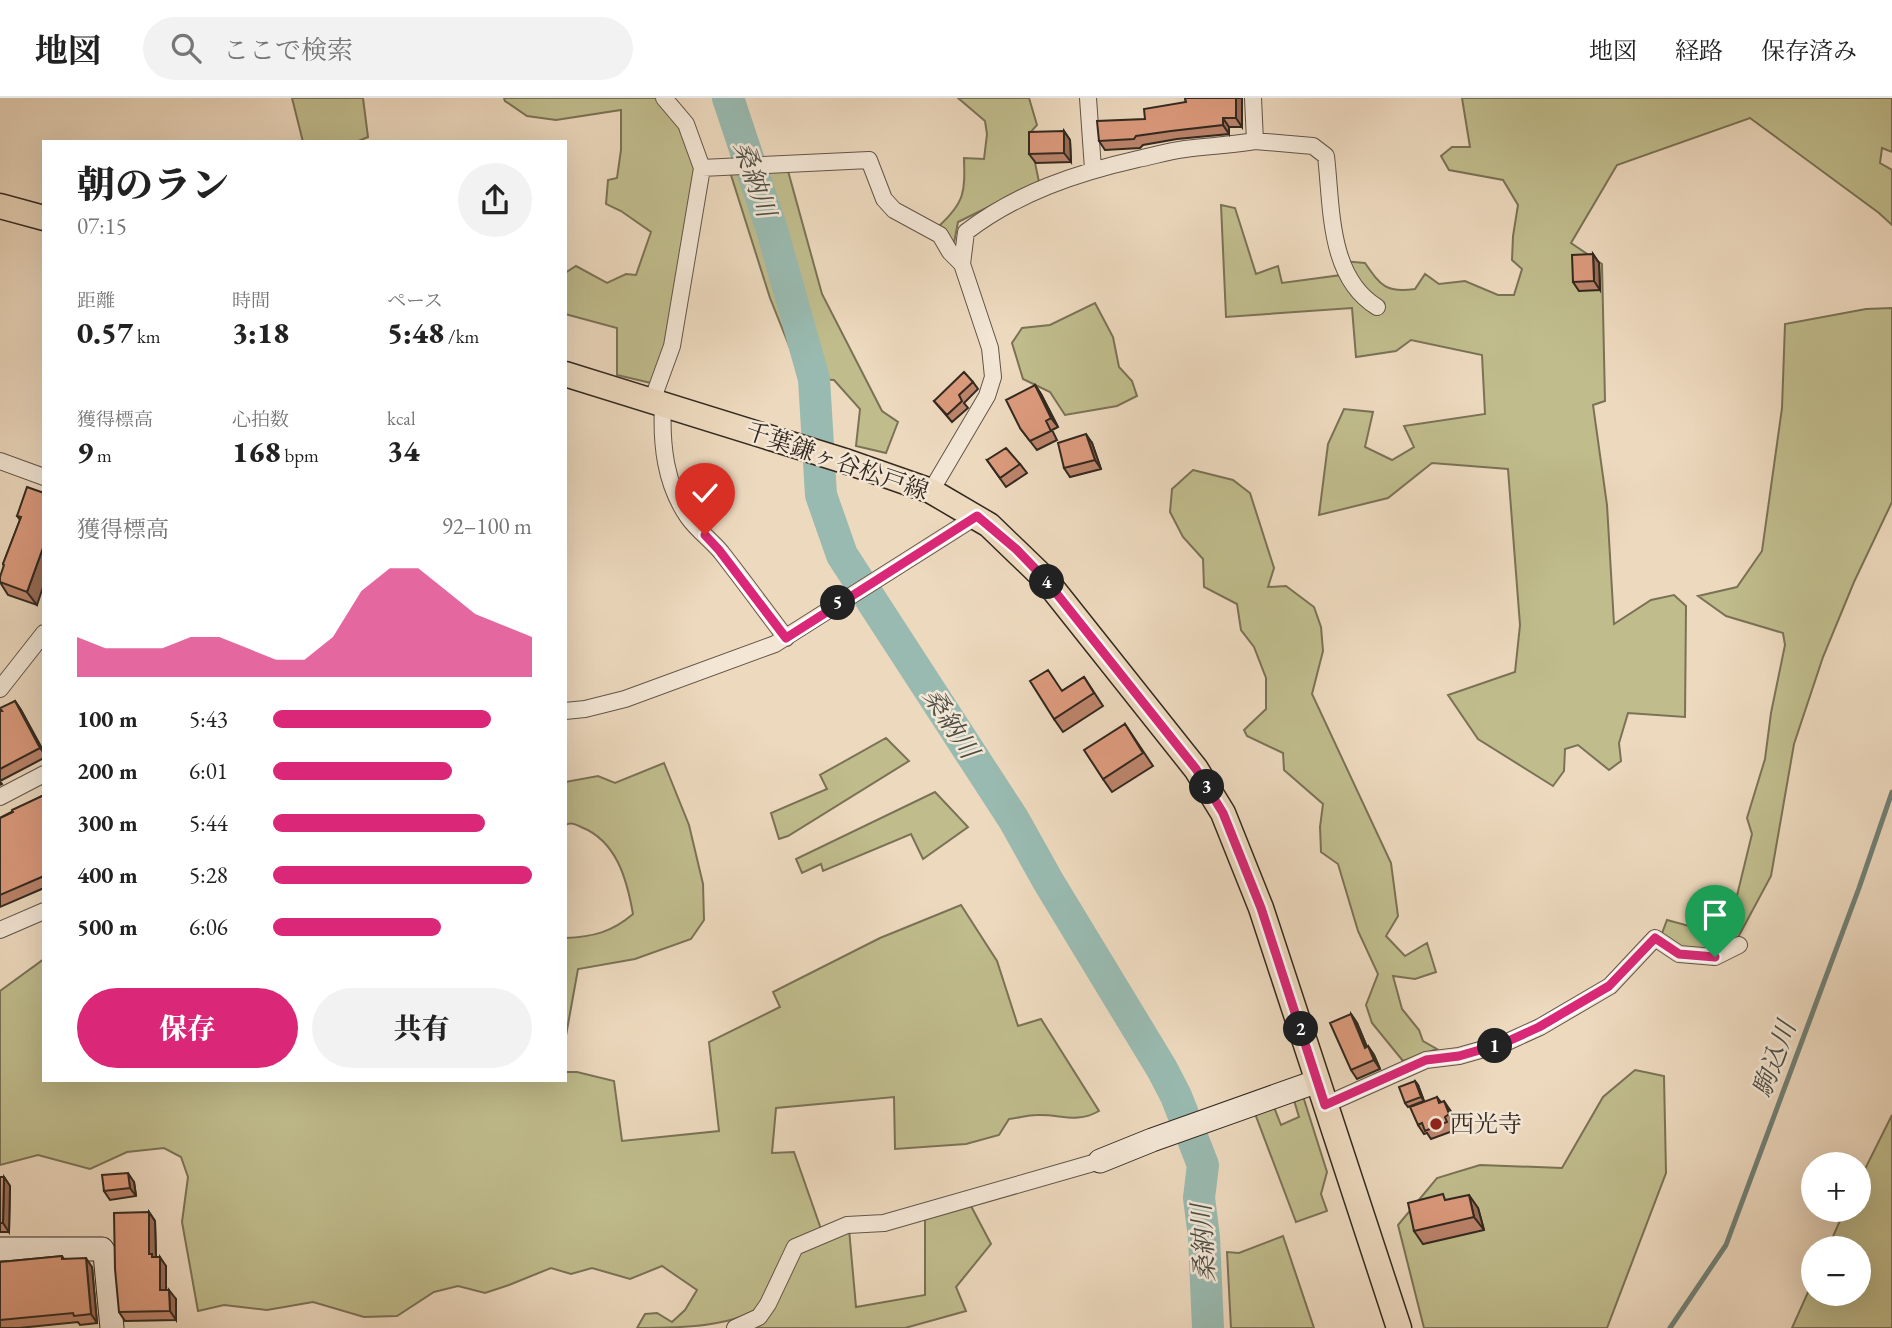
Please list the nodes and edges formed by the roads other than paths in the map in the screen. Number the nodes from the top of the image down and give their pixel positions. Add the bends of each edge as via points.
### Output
1 (664, 98) edge
2 (1088, 98) edge
3 (1254, 98) edge
4 (1255, 141) junction
5 (702, 169) junction
6 (1093, 169) junction
7 (0, 206) edge
8 (42, 217) edge
9 (962, 264) junction
10 (1377, 307) dead end
11 (567, 375) edge
12 (657, 403) junction
13 (0, 461) edge
14 (42, 476) edge
15 (931, 491) junction
16 (977, 516) junction
17 (42, 636) edge
18 (786, 638) junction
19 (0, 689) edge
20 (567, 711) edge
21 (42, 776) edge
22 (0, 797) edge
23 (42, 912) edge
24 (0, 930) edge
25 (1739, 945) dead end
26 (1318, 1081) junction
27 (1325, 1105) junction
28 (1100, 1161) joint
29 (0, 1249) edge
30 (112, 1328) edge
31 (735, 1328) edge
32 (1399, 1328) edge

1 - 5 street via 686,124
2 - 6 street
3 - 4 street
4 - 6 street via 1184,149
4 - 10 street via 1313,146 1326,156 1338,255 1354,287
5 - 9 street via 869,160 884,199 894,210 940,235
5 - 12 street via 672,346
6 - 9 street via 990,214 966,232
7 - 8 main road
9 - 15 street via 990,348 993,376 987,396
11 - 12 main road, 千葉鎌ヶ谷松戸線
12 - 15 main road, 千葉鎌ヶ谷松戸線
12 - 18 street via 667,469 678,502
13 - 14 street
15 - 16 main road, 千葉鎌ヶ谷松戸線
16 - 18 street
16 - 26 main road, 千葉鎌ヶ谷松戸線 via 1045,579 1196,769 1223,813 1261,908
17 - 19 street
18 - 20 street via 625,698
21 - 22 street
23 - 24 street
25 - 27 street via 1715,957 1679,954 1655,938 1609,986 1539,1027 1504,1043 1426,1060
26 - 27 main road, 千葉鎌ヶ谷松戸線
26 - 28 street
27 - 32 main road, 千葉鎌ヶ谷松戸線
28 - 31 street via 884,1223 847,1225 795,1247 759,1317
29 - 30 street via 102,1249

